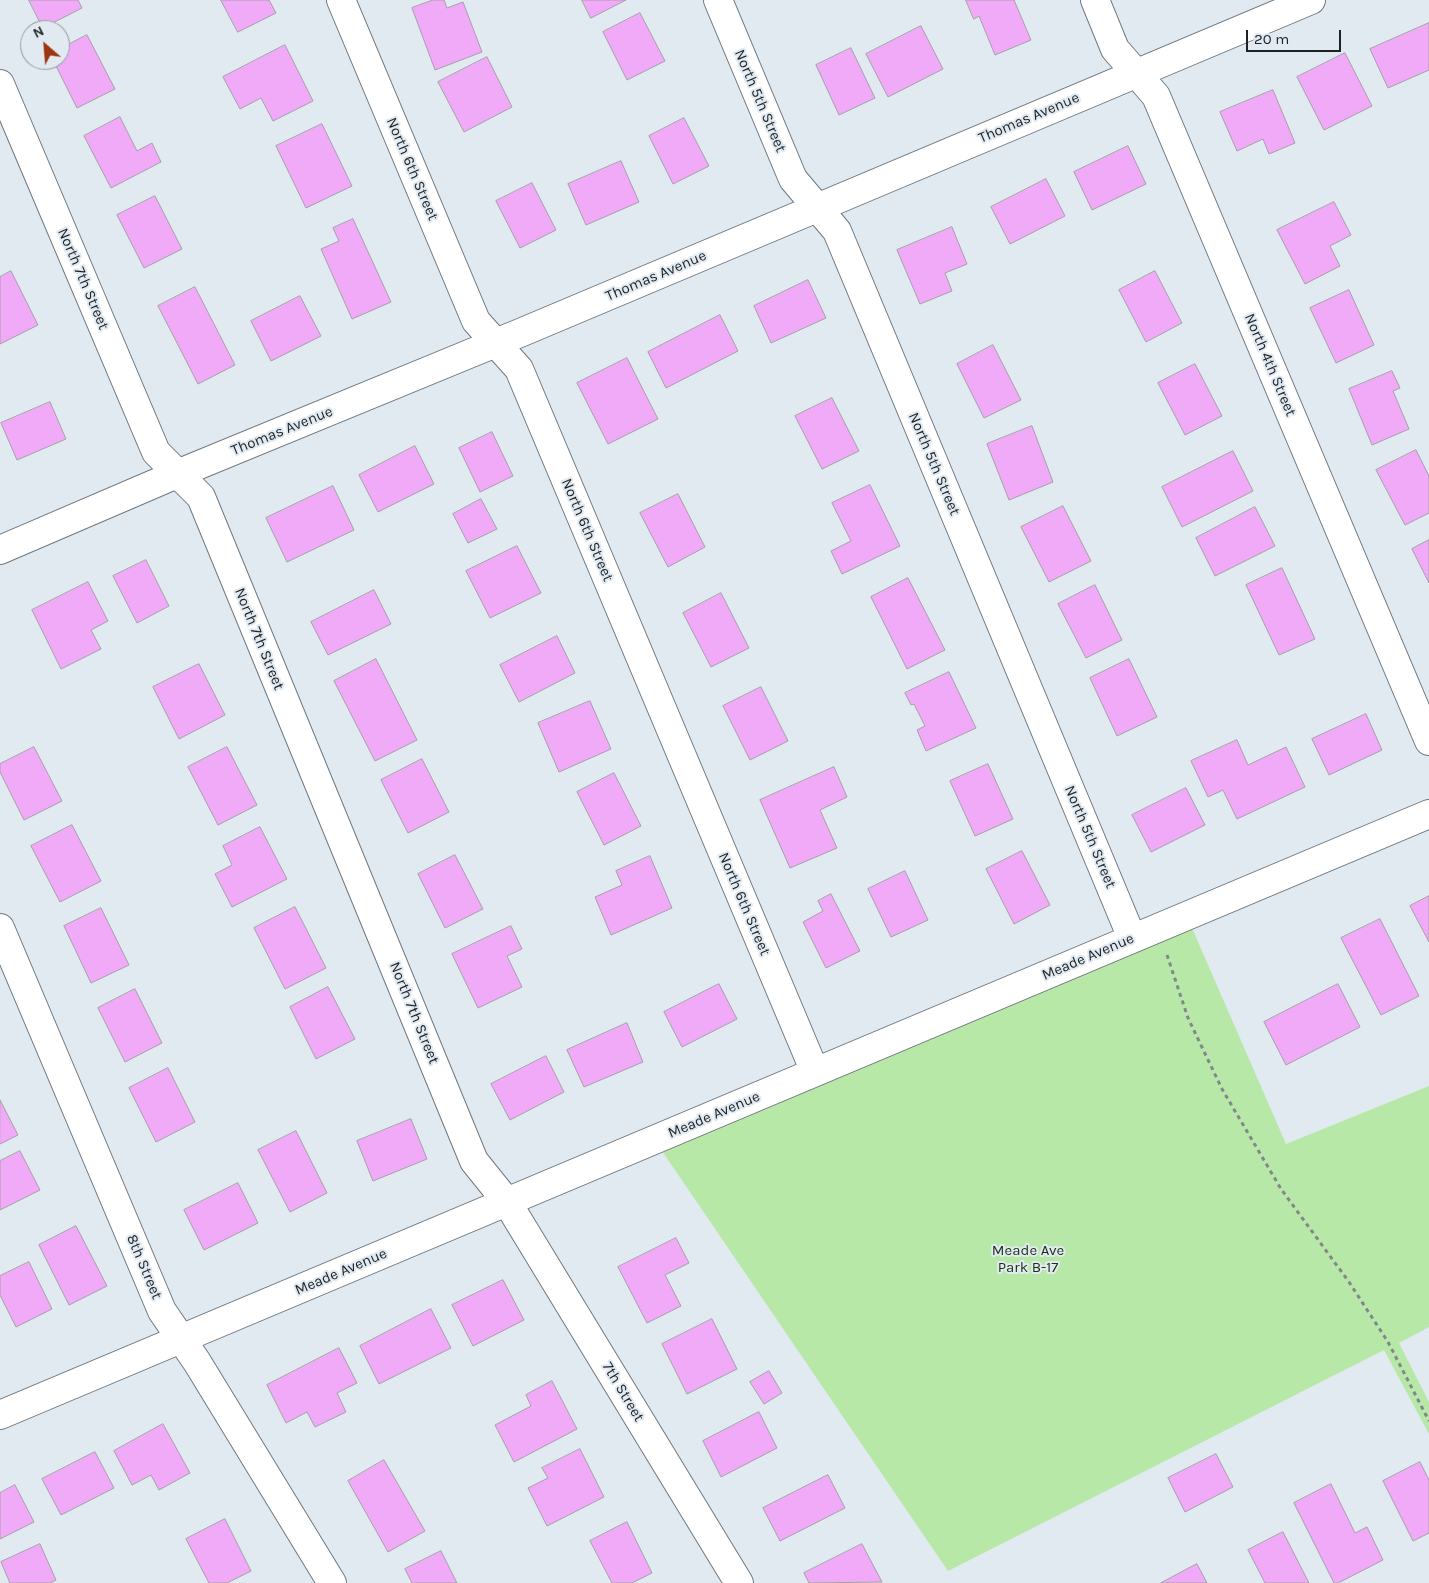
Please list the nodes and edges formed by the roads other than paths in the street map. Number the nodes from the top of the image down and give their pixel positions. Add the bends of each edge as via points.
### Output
1 (341, 0) edge
2 (718, 0) edge
3 (1095, 0) edge
4 (1311, 0) edge
5 (1137, 73) junction
6 (0, 84) edge
7 (818, 208) junction
8 (496, 343) junction
9 (176, 474) junction
10 (0, 550) edge
11 (1429, 741) edge
12 (1429, 814) edge
13 (0, 928) edge
14 (1132, 938) junction
15 (815, 1072) junction
16 (507, 1202) junction
17 (182, 1338) junction
18 (0, 1415) edge
19 (332, 1583) edge
20 (739, 1583) edge

1 - 8 street, North 6th Street via 476,321
2 - 7 street, North 5th Street via 793,179
3 - 5 street, North 4th Street via 1115,49
4 - 5 street, Thomas Avenue
5 - 7 street, Thomas Avenue
5 - 11 street, North 4th Street via 1156,96
6 - 9 street, North 7th Street via 156,452
7 - 8 street, Thomas Avenue
7 - 14 street, North 5th Street via 837,231
8 - 9 street, Thomas Avenue
8 - 15 street, North 6th Street via 519,369
9 - 10 street, Thomas Avenue
9 - 16 street, North 7th Street via 201,497 474,1161
12 - 14 street, Meade Avenue
13 - 17 street, 8th Street via 162,1311
14 - 15 street, Meade Avenue
15 - 16 street, Meade Avenue
16 - 17 street, Meade Avenue
16 - 20 street, 7th Street
17 - 18 street, Meade Avenue
17 - 19 street, 8th Street

